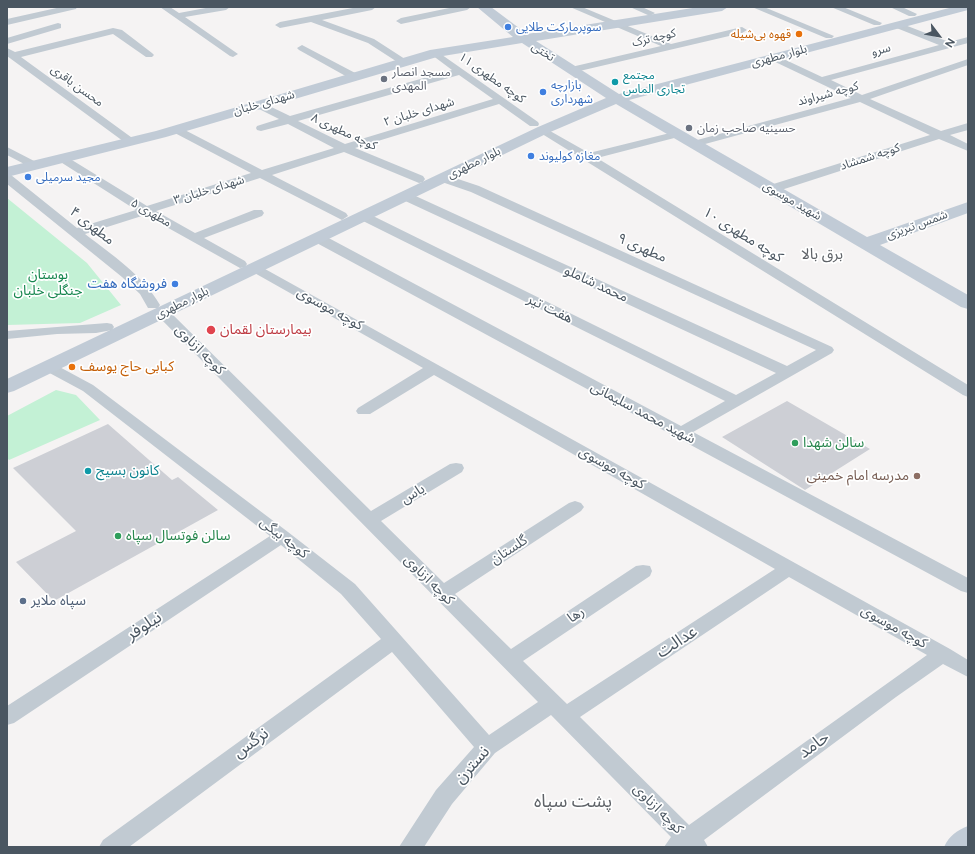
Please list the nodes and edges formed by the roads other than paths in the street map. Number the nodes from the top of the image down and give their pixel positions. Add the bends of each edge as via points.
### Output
1 (26, 7) edge
2 (73, 7) edge
3 (164, 7) edge
4 (226, 7) edge
5 (372, 7) edge
6 (466, 7) edge
7 (483, 7) edge
8 (574, 7) edge
9 (634, 7) edge
10 (665, 7) edge
11 (722, 7) edge
12 (756, 7) edge
13 (835, 7) edge
14 (894, 7) edge
15 (940, 7) edge
16 (967, 7) edge
17 (38, 14) junction
18 (912, 14) junction
19 (177, 16) junction
20 (646, 16) junction
21 (312, 19) junction
22 (401, 21) dead end
23 (7, 22) edge
24 (877, 23) junction
25 (614, 24) junction
26 (280, 25) dead end
27 (897, 25) junction
28 (742, 30) dead end
29 (829, 36) junction
30 (523, 38) junction
31 (968, 40) edge
32 (7, 41) edge
33 (948, 45) junction
34 (671, 47) junction
35 (302, 48) dead end
36 (961, 50) dead end
37 (10, 53) edge
38 (435, 53) junction
39 (233, 54) dead end
40 (149, 55) dead end
41 (772, 57) junction
42 (968, 62) edge
43 (405, 63) junction
44 (571, 70) junction
45 (460, 71) junction
46 (355, 77) junction
47 (821, 80) junction
48 (611, 95) junction
49 (862, 98) junction
50 (502, 100) junction
51 (259, 105) junction
52 (288, 119) junction
53 (968, 126) edge
54 (538, 127) junction
55 (261, 128) dead end
56 (176, 129) junction
57 (678, 134) junction
58 (941, 134) junction
59 (131, 142) junction
60 (694, 144) junction
61 (344, 148) junction
62 (968, 148) edge
63 (7, 150) edge
64 (587, 157) junction
65 (63, 158) junction
66 (34, 165) junction
67 (7, 172) edge
68 (259, 174) junction
69 (7, 178) edge
70 (443, 178) junction
71 (420, 179) junction
72 (772, 189) junction
73 (405, 196) junction
74 (968, 207) edge
75 (145, 210) junction
76 (258, 213) dead end
77 (342, 216) junction
78 (364, 216) junction
79 (75, 233) junction
80 (194, 238) junction
81 (318, 238) junction
82 (866, 244) junction
83 (248, 266) junction
84 (968, 303) edge
85 (158, 309) junction
86 (107, 327) junction
87 (7, 335) edge
88 (49, 367) junction
89 (434, 368) junction
90 (787, 372) junction
91 (7, 374) edge
92 (7, 387) edge
93 (968, 392) edge
94 (737, 401) junction
95 (364, 411) dead end
96 (680, 432) junction
97 (456, 468) dead end
98 (576, 507) dead end
99 (369, 520) junction
100 (282, 536) junction
101 (789, 568) junction
102 (643, 570) dead end
103 (968, 586) edge
104 (443, 593) junction
105 (393, 641) junction
106 (943, 654) junction
107 (509, 660) junction
108 (968, 669) edge
109 (559, 710) junction
110 (7, 717) edge
111 (487, 747) junction
112 (968, 840) edge
113 (686, 844) edge
114 (111, 847) edge
115 (411, 847) edge
116 (960, 847) edge

1 - 17 street
2 - 17 street
3 - 19 street
4 - 19 street
5 - 21 street
6 - 22 street
7 - 30 main road, تختی
8 - 25 street
9 - 20 street
10 - 20 main road
11 - 20 main road
12 - 29 street
13 - 24 street
14 - 18 street
15 - 18 main road, بلوار مطهری
16 - 27 main road, بلوار مطهری
17 - 23 street
17 - 32 street via 58,26
18 - 24 main road, بلوار مطهری
19 - 39 street
20 - 25 main road, شهدای خلبان
21 - 26 street
21 - 43 street via 371,41
24 - 29 main road, بلوار مطهری
25 - 30 main road, شهدای خلبان
25 - 34 street
27 - 33 street
27 - 41 main road, بلوار مطهری
28 - 34 street, کوچه ترک
29 - 48 main road, بلوار مطهری
30 - 38 main road, شهدای خلبان
30 - 44 main road, تختی
31 - 33 street, سرو
33 - 36 street
33 - 47 street, سرو
34 - 44 street, کوچه ترک
35 - 46 street
37 - 40 street via 112,31 119,32
37 - 59 street, محسن باقری
38 - 43 main road, شهدای خلبان
38 - 45 street, کوچه مطهری ۱۱
41 - 47 street
41 - 48 main road, بلوار مطهری
42 - 49 street, کوچه شیراوند
43 - 46 main road, شهدای خلبان
44 - 48 main road, تختی
45 - 50 street, کوچه مطهری ۱۱
45 - 52 street
46 - 51 main road, شهدای خلبان
47 - 49 street
48 - 54 main road, بلوار مطهری
48 - 57 main road, شهید موسوی
49 - 58 street
49 - 60 street, کوچه شیراوند
50 - 54 street, کوچه مطهری ۱۱
50 - 61 street, شهدای خلبان ۲
51 - 52 street, کوچه مطهری ۸
51 - 56 main road, شهدای خلبان
52 - 55 street
52 - 61 street, کوچه مطهری ۸
53 - 58 street, کوچه شمشاد
54 - 64 street, کوچه مطهری ۱۰
54 - 70 main road, بلوار مطهری
54 - 71 main road, بلوار مطهری
56 - 59 main road, شهدای خلبان
56 - 68 street
57 - 60 main road, شهید موسوی
57 - 64 street
58 - 62 street
58 - 72 street, کوچه شمشاد
59 - 65 main road, شهدای خلبان
60 - 72 main road, شهید موسوی
61 - 68 street, شهدای خلبان ۳
61 - 71 street, کوچه مطهری ۸
63 - 66 street
64 - 93 street, کوچه مطهری ۱۰
65 - 66 main road, شهدای خلبان
65 - 75 street, مطهری ۵
66 - 67 main road, شهدای خلبان
68 - 75 street, شهدای خلبان ۳
68 - 77 street
69 - 79 street, مطهری ۴
70 - 73 main road, بلوار مطهری
70 - 90 street, مطهری ۹ via 482,193 827,350
71 - 77 main road, بلوار مطهری
72 - 82 main road, شهید موسوی
73 - 78 main road, بلوار مطهری
73 - 90 street, محمد شاملو
74 - 82 main road, شمس تبریزی
75 - 79 street, شهدای خلبان ۳
75 - 80 street, مطهری ۵
76 - 80 street
77 - 83 main road, بلوار مطهری
78 - 81 main road, بلوار مطهری
78 - 94 street, هفت تیر
79 - 85 street, مطهری ۴ via 127,274 146,292
80 - 83 street, مطهری ۵
81 - 83 main road, بلوار مطهری
81 - 96 street, شهید محمد سلیمانی
82 - 84 main road, شهید موسوی
83 - 85 main road, بلوار مطهری
83 - 89 street, کوچه موسوی
85 - 86 main road, بلوار مطهری
85 - 88 main road, بلوار مطهری
85 - 99 street, کوچه ازناوی
86 - 87 street via 96,330 57,330
86 - 91 main road, بلوار مطهری
88 - 92 main road, بلوار مطهری
88 - 100 street, کوچه بیگی via 88,388
89 - 95 street
89 - 101 street, کوچه موسوی
90 - 94 street
94 - 96 street
96 - 103 street, شهید محمد سلیمانی
97 - 99 street, یاس
98 - 104 street, گلستان
99 - 104 street, کوچه ازناوی
100 - 105 street, کوچه بیگی via 348,589
100 - 110 street, نیلوفر
101 - 106 street, کوچه موسوی
101 - 109 street, عدالت
102 - 107 street, رها
104 - 107 street, کوچه ازناوی
105 - 111 street, کوچه بیگی
105 - 114 street, نرگس
106 - 108 street, کوچه موسوی
106 - 113 street, حامد via 889,691
107 - 109 street, کوچه ازناوی
109 - 111 street, نسترن
109 - 113 street, کوچه ازناوی
111 - 115 street, نسترن via 444,797
112 - 116 main road

